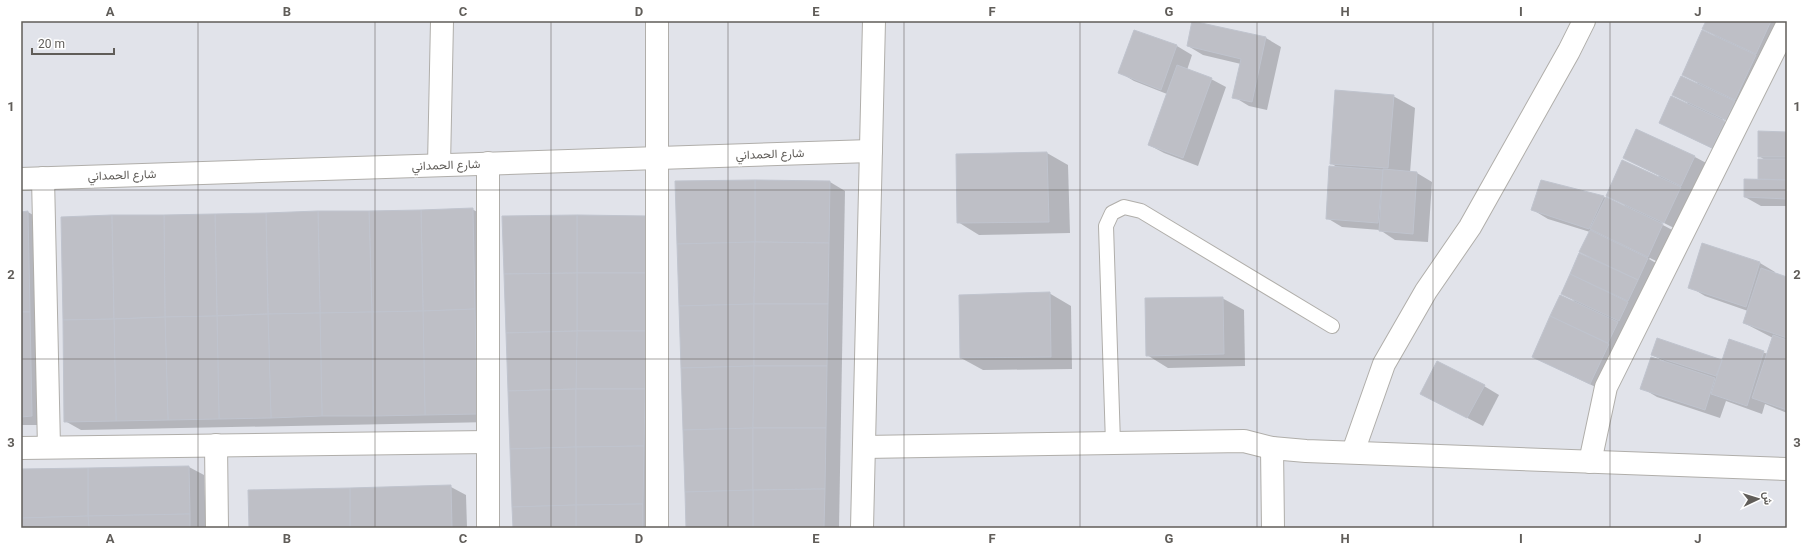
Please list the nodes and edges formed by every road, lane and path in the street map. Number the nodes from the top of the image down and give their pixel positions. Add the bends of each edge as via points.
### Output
1 (442, 21) edge
2 (657, 21) edge
3 (874, 21) edge
4 (1584, 21) edge
5 (1787, 25) edge
6 (870, 151) junction
7 (657, 157) junction
8 (488, 164) junction
9 (439, 165) junction
10 (21, 178) edge
11 (43, 178) junction
12 (1332, 326) dead end
13 (488, 442) junction
14 (1113, 443) junction
15 (216, 445) junction
16 (49, 447) junction
17 (864, 447) junction
18 (21, 448) edge
19 (1272, 448) junction
20 (1353, 452) junction
21 (1590, 462) junction
22 (1785, 463) edge
23 (217, 528) edge
24 (488, 528) edge
25 (657, 528) edge
26 (862, 528) edge
27 (1273, 528) edge

1 - 9 street
2 - 7 street
3 - 6 street
4 - 20 street via 1470,227 1426,291 1384,364
5 - 21 street via 1606,387
6 - 7 street, شارع الحمداني
6 - 17 street
7 - 8 street, شارع الحمداني
7 - 25 street
8 - 9 street, شارع الحمداني
8 - 13 street
9 - 11 street, شارع الحمداني
10 - 11 street, شارع الحمداني
11 - 16 street
12 - 14 lane via 1141,211 1124,207 1112,213 1106,226
13 - 15 street
13 - 24 street
14 - 17 street
14 - 19 street via 1244,441
15 - 16 street
15 - 23 street
16 - 18 street
17 - 26 street
19 - 20 street
19 - 27 street
20 - 21 street
21 - 22 street

